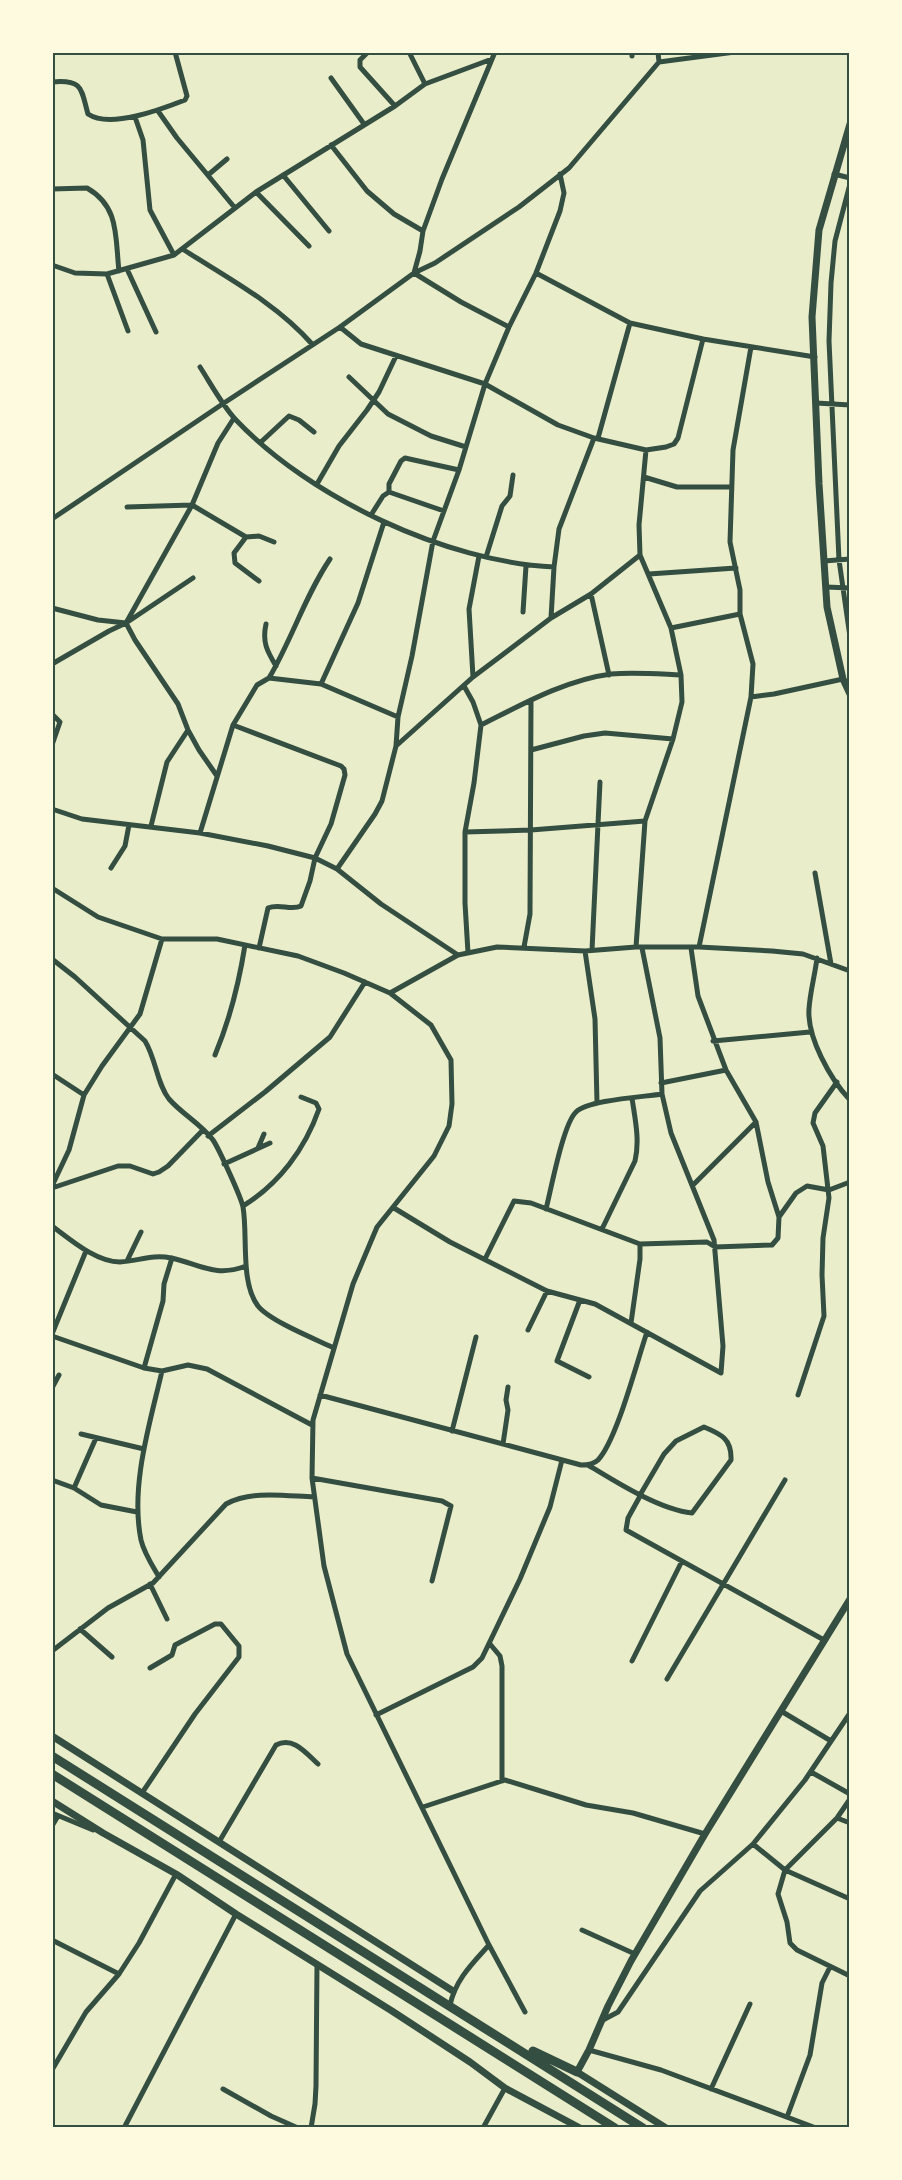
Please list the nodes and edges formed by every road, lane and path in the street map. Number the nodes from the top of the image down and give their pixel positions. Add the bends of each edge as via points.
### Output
1 (175, 52) edge
2 (368, 52) edge
3 (410, 52) edge
4 (495, 52) edge
5 (658, 52) edge
6 (735, 52) edge
7 (492, 59) junction
8 (659, 62) junction
9 (331, 78) dead end
10 (52, 82) edge
11 (425, 84) junction
12 (395, 106) junction
13 (158, 111) junction
14 (135, 117) junction
15 (364, 124) junction
16 (849, 124) edge
17 (331, 145) junction
18 (227, 159) dead end
19 (560, 174) junction
20 (834, 174) junction
21 (208, 175) junction
22 (283, 175) junction
23 (849, 177) edge
24 (849, 184) edge
25 (52, 189) edge
26 (256, 192) junction
27 (236, 208) junction
28 (329, 231) dead end
29 (423, 231) junction
30 (309, 246) dead end
31 (183, 249) junction
32 (174, 255) junction
33 (52, 265) edge
34 (127, 269) junction
35 (119, 271) junction
36 (414, 273) junction
37 (536, 273) junction
38 (107, 274) junction
39 (630, 323) junction
40 (340, 327) junction
41 (508, 327) junction
42 (128, 331) dead end
43 (156, 332) dead end
44 (703, 339) junction
45 (312, 344) junction
46 (751, 347) junction
47 (396, 356) junction
48 (814, 357) junction
49 (200, 367) dead end
50 (349, 378) dead end
51 (485, 384) junction
52 (373, 401) junction
53 (224, 402) junction
54 (816, 403) junction
55 (833, 404) junction
56 (849, 405) edge
57 (234, 418) junction
58 (314, 432) dead end
59 (596, 438) junction
60 (261, 442) junction
61 (466, 447) junction
62 (646, 450) junction
63 (459, 470) junction
64 (513, 475) dead end
65 (644, 477) junction
66 (317, 484) junction
67 (730, 487) junction
68 (389, 492) junction
69 (192, 505) junction
70 (127, 507) dead end
71 (444, 511) junction
72 (371, 515) junction
73 (52, 519) edge
74 (384, 522) junction
75 (246, 537) junction
76 (433, 541) junction
77 (274, 542) dead end
78 (640, 555) junction
79 (479, 556) junction
80 (486, 557) junction
81 (330, 559) dead end
82 (849, 559) edge
83 (839, 560) junction
84 (824, 561) junction
85 (526, 566) junction
86 (554, 567) junction
87 (736, 568) junction
88 (649, 574) junction
89 (193, 578) dead end
90 (259, 581) dead end
91 (826, 587) junction
92 (841, 588) junction
93 (849, 588) edge
94 (591, 594) junction
95 (52, 608) edge
96 (523, 612) dead end
97 (740, 614) junction
98 (551, 618) junction
99 (126, 623) junction
100 (266, 624) dead end
101 (671, 628) junction
102 (849, 637) edge
103 (52, 664) edge
104 (276, 666) junction
105 (609, 675) junction
106 (681, 675) junction
107 (473, 677) junction
108 (269, 678) junction
109 (846, 681) edge
110 (321, 684) junction
111 (464, 686) junction
112 (849, 694) edge
113 (751, 697) junction
114 (531, 699) junction
115 (52, 714) edge
116 (398, 717) junction
117 (232, 725) junction
118 (481, 725) junction
119 (188, 730) junction
120 (673, 740) junction
121 (52, 745) edge
122 (396, 746) junction
123 (531, 750) junction
124 (217, 776) junction
125 (600, 782) dead end
126 (52, 809) edge
127 (645, 821) junction
128 (599, 824) junction
129 (129, 825) junction
130 (151, 826) junction
131 (531, 830) junction
132 (465, 832) junction
133 (200, 833) junction
134 (315, 858) junction
135 (111, 868) dead end
136 (337, 869) junction
137 (815, 873) dead end
138 (52, 888) edge
139 (162, 939) junction
140 (244, 945) junction
141 (524, 947) junction
142 (699, 947) junction
143 (259, 948) junction
144 (639, 948) junction
145 (691, 948) junction
146 (592, 950) junction
147 (585, 951) junction
148 (468, 953) junction
149 (458, 955) junction
150 (817, 958) junction
151 (52, 959) edge
152 (831, 964) junction
153 (849, 971) edge
154 (365, 982) junction
155 (390, 993) junction
156 (132, 1027) junction
157 (810, 1032) junction
158 (713, 1041) junction
159 (215, 1055) dead end
160 (726, 1070) junction
161 (52, 1074) edge
162 (837, 1082) junction
163 (661, 1083) junction
164 (662, 1094) junction
165 (84, 1095) junction
166 (301, 1097) dead end
167 (632, 1098) junction
168 (849, 1100) edge
169 (597, 1103) junction
170 (756, 1122) junction
171 (203, 1130) junction
172 (264, 1134) dead end
173 (208, 1136) junction
174 (270, 1143) dead end
175 (258, 1148) junction
176 (224, 1164) junction
177 (849, 1182) edge
178 (693, 1185) junction
179 (52, 1187) edge
180 (829, 1190) junction
181 (243, 1206) junction
182 (394, 1208) junction
183 (546, 1209) junction
184 (778, 1217) junction
185 (52, 1226) edge
186 (602, 1229) junction
187 (141, 1232) dead end
188 (640, 1244) junction
189 (715, 1248) junction
190 (86, 1251) junction
191 (172, 1258) junction
192 (485, 1259) junction
193 (128, 1261) junction
194 (246, 1266) junction
195 (547, 1291) junction
196 (580, 1300) junction
197 (632, 1323) junction
198 (528, 1330) dead end
199 (647, 1332) junction
200 (52, 1335) edge
201 (476, 1337) dead end
202 (334, 1348) junction
203 (144, 1368) junction
204 (162, 1371) junction
205 (59, 1376) dead end
206 (589, 1377) dead end
207 (508, 1387) dead end
208 (52, 1388) edge
209 (320, 1395) junction
210 (798, 1395) dead end
211 (312, 1425) junction
212 (453, 1431) junction
213 (81, 1434) dead end
214 (96, 1438) junction
215 (503, 1444) junction
216 (144, 1449) junction
217 (562, 1460) junction
218 (588, 1465) junction
219 (312, 1478) junction
220 (52, 1480) edge
221 (785, 1480) dead end
222 (74, 1488) junction
223 (640, 1495) junction
224 (314, 1497) junction
225 (137, 1512) junction
226 (682, 1561) junction
227 (159, 1577) junction
228 (432, 1581) dead end
229 (150, 1584) junction
230 (724, 1584) junction
231 (849, 1599) edge
232 (167, 1619) dead end
233 (80, 1629) junction
234 (824, 1640) junction
235 (490, 1644) junction
236 (52, 1651) edge
237 (112, 1657) dead end
238 (632, 1661) dead end
239 (150, 1668) dead end
240 (667, 1679) dead end
241 (781, 1711) junction
242 (849, 1713) edge
243 (376, 1715) junction
244 (52, 1736) edge
245 (831, 1741) junction
246 (52, 1756) edge
247 (318, 1764) dead end
248 (810, 1772) junction
249 (52, 1774) edge
250 (502, 1781) junction
251 (142, 1793) junction
252 (849, 1794) edge
253 (849, 1799) edge
254 (52, 1801) edge
255 (423, 1807) junction
256 (55, 1815) edge
257 (837, 1818) junction
258 (849, 1823) edge
259 (52, 1826) edge
260 (103, 1833) junction
261 (705, 1834) junction
262 (219, 1842) junction
263 (753, 1844) junction
264 (785, 1870) junction
265 (176, 1874) junction
266 (849, 1900) edge
267 (236, 1914) junction
268 (582, 1930) dead end
269 (52, 1940) edge
270 (489, 1946) junction
271 (635, 1954) junction
272 (316, 1964) junction
273 (830, 1966) junction
274 (118, 1974) junction
275 (849, 1976) edge
276 (453, 1991) junction
277 (750, 2004) dead end
278 (450, 2005) junction
279 (525, 2012) dead end
280 (603, 2020) junction
281 (496, 2034) junction
282 (589, 2050) junction
283 (52, 2070) edge
284 (577, 2072) junction
285 (505, 2088) junction
286 (223, 2089) dead end
287 (711, 2089) junction
288 (787, 2117) junction
289 (124, 2127) edge
290 (298, 2127) edge
291 (311, 2127) edge
292 (483, 2127) edge
293 (580, 2127) edge
294 (615, 2127) edge
295 (644, 2127) edge
296 (666, 2127) edge
297 (816, 2127) edge

1 - 13 street via 187,96
2 - 12 street via 360,60 360,67
3 - 11 street
4 - 7 street
5 - 8 street
6 - 8 street
7 - 11 street
7 - 29 street
8 - 19 street
9 - 15 street
10 - 14 street via 82,88 88,114 94,118
11 - 12 street
12 - 15 street
13 - 14 street
13 - 21 street
14 - 32 street via 142,140 150,210
15 - 17 street
16 - 20 street
17 - 22 street
17 - 29 street via 367,191 394,214
18 - 21 street
19 - 36 street via 519,207
19 - 37 street via 564,192 560,211
20 - 23 street
20 - 48 street via 819,230 812,317
21 - 27 street
22 - 26 street
22 - 28 street
24 - 55 street via 835,241 831,283
25 - 35 street via 87,188 103,200 114,220
26 - 27 street
26 - 30 street
27 - 31 street
29 - 36 street
31 - 32 street
31 - 45 street via 260,298 297,326
32 - 34 street
33 - 38 street via 75,273
34 - 35 street
34 - 43 street
35 - 38 street
36 - 40 street
36 - 41 street
37 - 39 street
37 - 41 street
38 - 42 street
39 - 44 street
39 - 59 street
40 - 45 street
40 - 47 street via 361,344
41 - 51 street
44 - 46 street
44 - 62 street via 678,438 674,444
45 - 53 street
46 - 48 street
46 - 67 street
47 - 51 street
47 - 52 street
48 - 54 street
49 - 53 street
50 - 52 street
51 - 59 street via 558,425
51 - 61 street
52 - 61 street via 407,425
52 - 66 street via 339,446
53 - 57 street
53 - 73 street
54 - 55 street
54 - 84 street
55 - 56 street
55 - 83 street
57 - 60 street
57 - 69 street via 218,443
58 - 60 street via 289,416
59 - 62 street
59 - 86 street via 559,529
60 - 66 street
61 - 63 street
62 - 65 street
63 - 68 street via 405,458 389,484
63 - 71 street
64 - 80 street via 510,496 502,506
65 - 67 street via 677,487
65 - 78 street
66 - 72 street
67 - 87 street via 730,542
68 - 71 street
68 - 72 street
69 - 70 street
69 - 75 street
69 - 99 street
71 - 76 street
72 - 74 street
74 - 76 street
74 - 110 street via 358,603
75 - 77 street via 259,536
75 - 90 street via 233,559
76 - 79 street
76 - 116 street
78 - 88 street
78 - 94 street
79 - 80 street
79 - 107 street via 469,609
80 - 85 street
81 - 104 street
82 - 83 street
83 - 84 street
83 - 92 street
84 - 91 street
85 - 86 street
85 - 96 street
86 - 98 street
87 - 88 street
87 - 97 street
88 - 101 street
89 - 99 street
91 - 92 street
91 - 109 street via 827,607
92 - 93 street
92 - 102 street
94 - 98 street
94 - 105 street
95 - 99 street
97 - 101 street
97 - 113 street via 753,664
98 - 107 street
99 - 103 street
99 - 119 street via 178,704
100 - 104 street via 265,646
101 - 106 street
104 - 108 street
105 - 106 street
105 - 114 street
106 - 120 street via 682,702
107 - 111 street
108 - 110 street
108 - 117 street via 257,685
109 - 112 street
109 - 113 street
110 - 116 street
111 - 118 street
111 - 122 street
113 - 142 street
114 - 118 street
114 - 123 street
115 - 121 street via 60,722
116 - 122 street
117 - 124 street
117 - 134 street via 344,769 331,824
118 - 132 street
119 - 124 street
119 - 130 street via 167,762
120 - 123 street via 605,733
120 - 127 street
122 - 136 street via 382,801
123 - 131 street
124 - 133 street
125 - 128 street
126 - 129 street via 82,819
127 - 128 street
127 - 144 street
128 - 131 street
128 - 146 street
129 - 130 street
129 - 135 street via 125,846
130 - 133 street
131 - 132 street
131 - 141 street via 530,914
132 - 148 street
133 - 134 street
134 - 136 street
134 - 143 street via 301,906 268,908
136 - 149 street
137 - 152 street
138 - 139 street via 98,917
139 - 140 street via 217,939
139 - 156 street via 140,1014
140 - 143 street
140 - 159 street via 239,983
141 - 147 street
141 - 148 street
142 - 145 street
142 - 150 street
143 - 154 street via 298,956
144 - 145 street
144 - 146 street
144 - 163 street via 660,1038
145 - 158 street via 698,996
146 - 147 street
147 - 169 street via 595,1019
148 - 149 street
149 - 155 street
150 - 152 street
150 - 157 street via 809,1009
151 - 156 street
152 - 153 street
154 - 155 street
154 - 173 street via 330,1037
155 - 182 street via 431,1024 451,1060 452,1071 449,1126 435,1156
156 - 165 street
156 - 171 street via 153,1054 169,1099
157 - 158 street
157 - 162 street
158 - 160 street
160 - 163 street
160 - 170 street
161 - 165 street
162 - 168 street
162 - 180 street via 815,1113 813,1124 823,1146
163 - 164 street
164 - 167 street
164 - 178 street via 670,1133
165 - 179 street via 69,1150
166 - 181 street via 316,1103 319,1109 297,1155 271,1185
167 - 169 street
167 - 186 street via 638,1134 636,1161
169 - 183 street via 576,1111 571,1119
170 - 178 street
170 - 184 street
171 - 173 street
171 - 179 street via 159,1172 118,1166
172 - 175 street
173 - 176 street
174 - 175 street
175 - 176 street
176 - 181 street
177 - 180 street
178 - 189 street
180 - 184 street via 807,1186 801,1189
180 - 210 street via 823,1238 824,1316
181 - 194 street
182 - 192 street
182 - 202 street via 377,1227 353,1284
183 - 186 street
183 - 192 street via 514,1201
184 - 189 street via 778,1238 772,1245
185 - 190 street
186 - 188 street
187 - 193 street
188 - 189 street via 707,1242
188 - 197 street
189 - 199 street via 723,1346 721,1373
190 - 193 street
190 - 200 street
191 - 193 street via 156,1256
191 - 194 street via 222,1272
191 - 203 street
192 - 195 street
194 - 202 street via 258,1307
195 - 196 street
195 - 198 street
196 - 197 street
196 - 206 street via 557,1361
197 - 199 street
199 - 218 street via 613,1434 598,1461
200 - 203 street
201 - 212 street
202 - 209 street
203 - 204 street
204 - 211 street via 188,1365 207,1369
204 - 216 street
205 - 208 street
207 - 215 street
209 - 211 street
209 - 212 street
211 - 219 street
212 - 215 street
213 - 214 street
214 - 216 street
214 - 222 street
215 - 217 street
216 - 225 street
217 - 218 street
217 - 235 street via 550,1507
218 - 223 street
219 - 224 street
219 - 228 street via 442,1501 451,1506
220 - 222 street
221 - 230 street
222 - 225 street via 101,1505
223 - 223 street via 692,1513 731,1460 732,1450 722,1434 704,1427 676,1441
223 - 226 street via 628,1518 627,1530
224 - 227 street via 237,1497
224 - 243 street via 324,1566 346,1654
225 - 227 street via 141,1542
226 - 230 street
226 - 238 street
227 - 229 street
229 - 232 street
229 - 233 street
230 - 234 street
230 - 240 street
231 - 234 street
233 - 236 street
233 - 237 street
234 - 241 street
235 - 243 street via 473,1667
235 - 250 street via 500,1656 502,1666
239 - 251 street via 172,1655 175,1645 215,1624 221,1624 239,1646 239,1656
241 - 245 street
241 - 261 street
242 - 245 street
243 - 255 street
244 - 251 street
245 - 248 street
246 - 278 highway
247 - 262 street via 297,1744 276,1745
248 - 252 street
248 - 263 street
249 - 294 highway
250 - 255 street
250 - 261 street
251 - 262 street
253 - 257 street
254 - 260 street
255 - 270 street
256 - 259 street
256 - 260 street
257 - 258 street
257 - 264 street
260 - 265 street
261 - 271 street
262 - 276 street
263 - 264 street
263 - 280 street via 700,1891 618,2012
264 - 266 street
264 - 273 street via 777,1894 790,1943 796,1950
265 - 267 street
265 - 274 street
267 - 272 street
267 - 289 street
268 - 271 street
269 - 274 street
270 - 276 street via 461,1976
270 - 279 street
271 - 280 street
272 - 285 street via 445,2045
272 - 291 street via 316,2086
273 - 275 street
273 - 288 street via 822,1983 810,2055
274 - 283 street via 86,2012
276 - 278 street
277 - 287 street
278 - 281 highway
280 - 282 street
281 - 284 highway
281 - 295 highway
282 - 284 street
282 - 287 street
284 - 296 street
285 - 292 street
285 - 293 street
286 - 290 street
287 - 288 street
288 - 297 street

